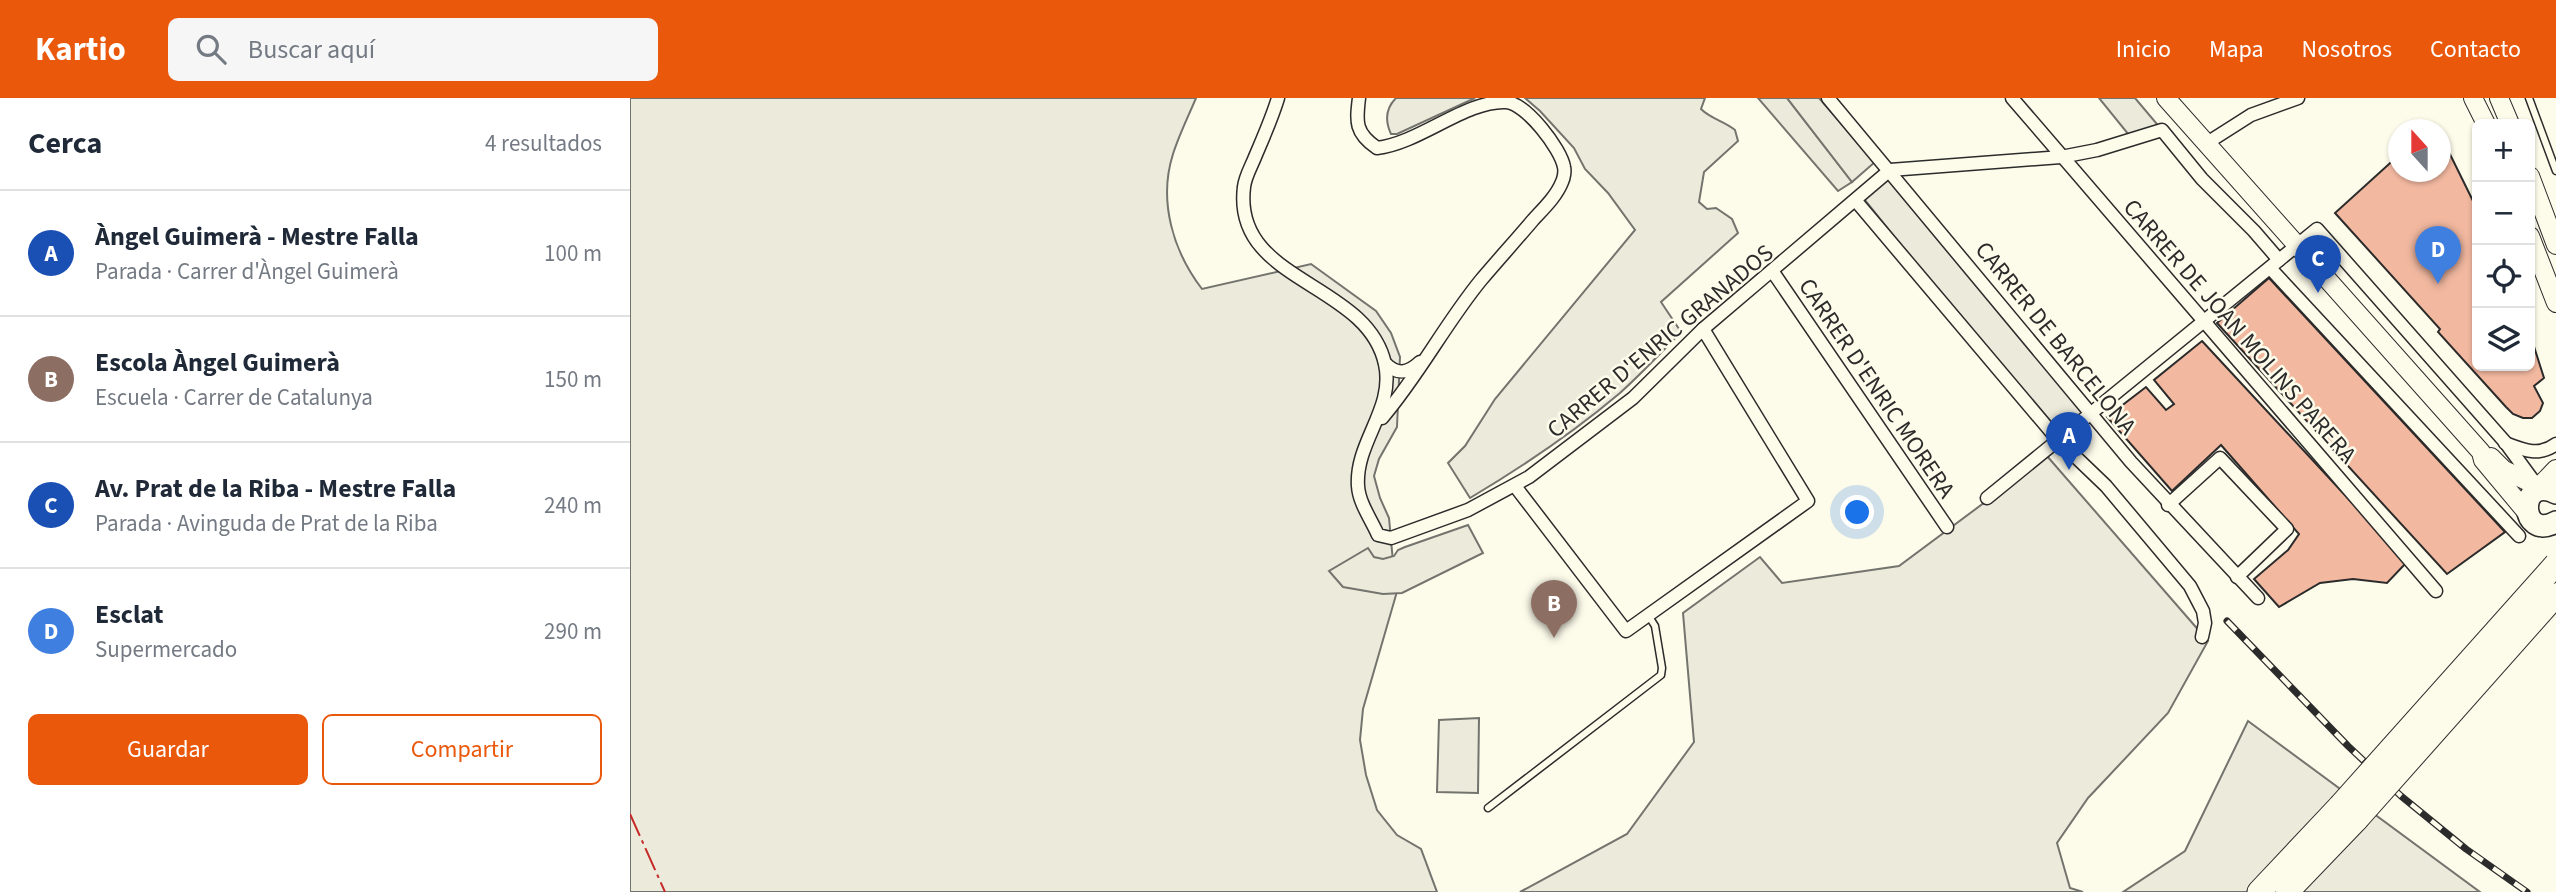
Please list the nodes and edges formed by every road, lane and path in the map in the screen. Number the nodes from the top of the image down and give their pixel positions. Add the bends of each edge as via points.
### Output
1 (1278, 98) edge
2 (1359, 98) edge
3 (1828, 98) edge
4 (2012, 98) edge
5 (2166, 98) edge
6 (2298, 98) edge
7 (2473, 98) edge
8 (2499, 98) edge
9 (2529, 98) edge
10 (2484, 119) edge
11 (2508, 119) edge
12 (2207, 143) junction
13 (2061, 158) junction
14 (1890, 170) junction
15 (2556, 171) edge
16 (2532, 182) edge
17 (1856, 201) junction
18 (2533, 245) edge
19 (2556, 245) edge
20 (2296, 246) junction
21 (2274, 264) junction
22 (1773, 272) junction
23 (2556, 303) edge
24 (2203, 321) junction
25 (1703, 330) junction
26 (1425, 357) junction
27 (1385, 363) junction
28 (2092, 413) junction
29 (1376, 427) junction
30 (2058, 440) junction
31 (2505, 442) junction
32 (2556, 444) edge
33 (2481, 452) junction
34 (2556, 469) edge
35 (1515, 486) junction
36 (2539, 495) edge
37 (1987, 498) dead end
38 (2168, 505) junction
39 (1947, 527) dead end
40 (2553, 528) edge
41 (2519, 536) dead end
42 (2556, 564) edge
43 (2237, 577) junction
44 (2436, 591) dead end
45 (2556, 595) edge
46 (2258, 598) dead end
47 (1648, 615) junction
48 (2202, 637) dead end
49 (1489, 808) dead end
50 (2348, 812) junction
51 (2259, 892) edge
52 (2287, 892) edge

1 - 27 street via 1244,183 1249,231 1271,258 1367,326
2 - 26 street via 1360,133 1377,148 1482,106 1510,102 1532,118 1565,169 1553,198 1479,282
3 - 14 street, CARRER DE BARCELONA
4 - 13 street, CARRER DE JOAN MOLINS PARERA
5 - 12 main road
6 - 12 street via 2251,115
7 - 10 main road
8 - 11 main road
9 - 15 lane
12 - 20 main road
13 - 14 street
13 - 21 street via 2162,130 2254,232
13 - 24 street, CARRER DE JOAN MOLINS PARERA
14 - 17 street, CARRER D'ENRIC GRANADOS
14 - 28 street, CARRER DE BARCELONA
16 - 19 main road
17 - 22 street, CARRER D'ENRIC GRANADOS
17 - 30 street
18 - 23 main road
20 - 21 street
20 - 31 street via 2316,229
20 - 33 main road
21 - 24 street
21 - 41 street
22 - 25 street, CARRER D'ENRIC GRANADOS
22 - 39 street, CARRER D'ENRIC MORERA
24 - 28 street
24 - 44 street, CARRER DE JOAN MOLINS PARERA
25 - 35 street, CARRER D'ENRIC GRANADOS via 1633,398
25 - 47 street via 1808,501
26 - 27 street via 1401,373
26 - 29 street
27 - 29 street, CARRER D'ENRIC GRANADOS via 1385,402
28 - 30 street
28 - 38 street, CARRER DE BARCELONA
29 - 35 street, CARRER D'ENRIC GRANADOS via 1365,447 1358,487 1378,535 1391,538 1412,531
30 - 37 street
30 - 48 street via 2106,486 2190,586 2203,611
31 - 32 street via 2534,452
31 - 36 street
33 - 36 main road
33 - 36 main road via 2483,460
34 - 36 main road
35 - 47 street via 1626,631
36 - 40 main road via 2535,523
38 - 43 street, CARRER DE BARCELONA
38 - 43 street via 2220,458 2287,529
42 - 50 highway, bridge
43 - 46 street, CARRER DE BARCELONA
45 - 50 highway, bridge
47 - 49 lane via 1655,626 1661,675
50 - 51 highway
50 - 52 highway

